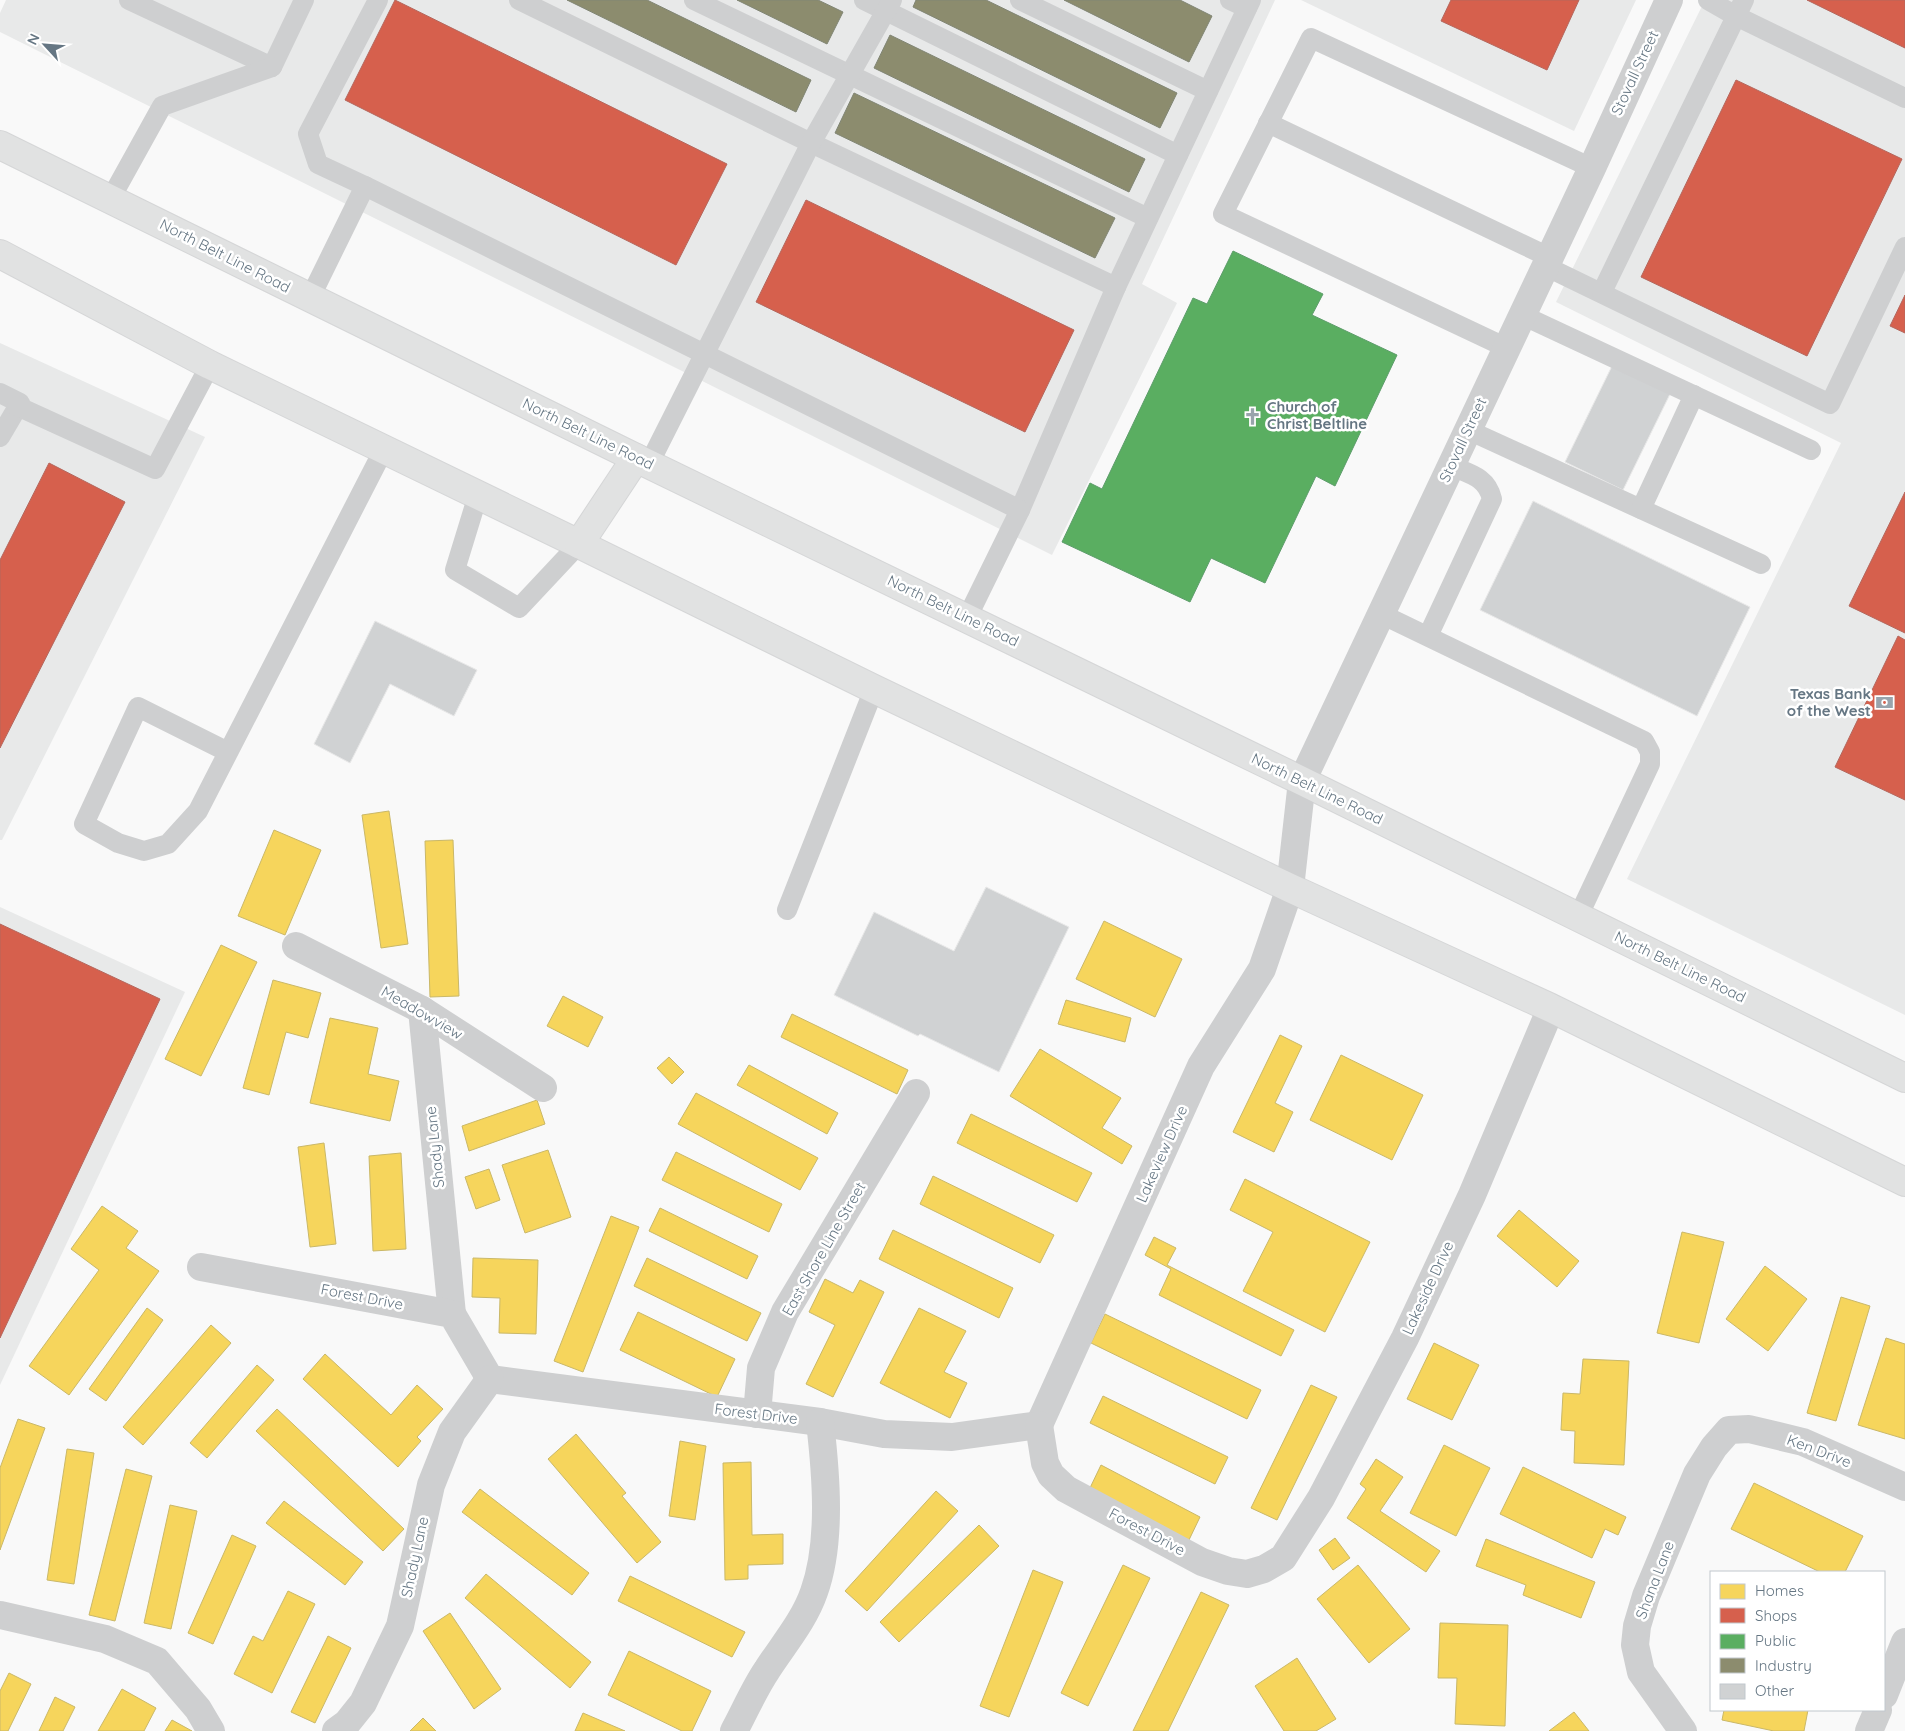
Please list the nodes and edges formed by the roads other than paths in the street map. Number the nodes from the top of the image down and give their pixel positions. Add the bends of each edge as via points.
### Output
1 (129, 0) edge
2 (304, 0) edge
3 (378, 0) edge
4 (694, 0) edge
5 (864, 0) edge
6 (1020, 0) edge
7 (1669, 0) edge
8 (1708, 0) edge
9 (529, 2) edge
10 (1242, 3) edge
11 (889, 6) edge
12 (1740, 8) edge
13 (272, 67) junction
14 (849, 75) junction
15 (1208, 91) junction
16 (1905, 98) edge
17 (1268, 123) junction
18 (811, 142) junction
19 (0, 145) edge
20 (1178, 155) junction
21 (1592, 168) junction
22 (365, 186) junction
23 (111, 198) junction
24 (1148, 218) junction
25 (1905, 247) edge
26 (0, 254) edge
27 (1547, 262) junction
28 (1116, 287) junction
29 (1602, 292) junction
30 (310, 298) junction
31 (1522, 315) junction
32 (1507, 348) junction
33 (704, 353) junction
34 (210, 365) junction
35 (0, 393) edge
36 (1694, 395) junction
37 (17, 406) junction
38 (1468, 430) junction
39 (0, 437) edge
40 (384, 449) junction
41 (1811, 450) dead end
42 (643, 461) junction
43 (1451, 466) junction
44 (478, 495) junction
45 (1641, 509) junction
46 (1020, 510) junction
47 (579, 544) junction
48 (1760, 564) dead end
49 (1381, 614) junction
50 (967, 618) junction
51 (1428, 636) junction
52 (874, 689) junction
53 (228, 752) junction
54 (1302, 781) junction
55 (1290, 888) junction
56 (787, 910) dead end
57 (1578, 917) junction
58 (296, 946) dead end
59 (1551, 1008) junction
60 (422, 1010) junction
61 (1905, 1078) edge
62 (543, 1088) dead end
63 (916, 1094) dead end
64 (1905, 1182) edge
65 (201, 1267) dead end
66 (452, 1314) junction
67 (490, 1379) junction
68 (757, 1414) junction
69 (820, 1422) junction
70 (1039, 1425) junction
71 (1729, 1430) joint
72 (1905, 1487) edge
73 (1283, 1558) joint
74 (0, 1615) edge
75 (1905, 1642) edge
76 (1885, 1692) edge
77 (1878, 1711) edge
78 (211, 1731) edge
79 (336, 1731) edge
80 (734, 1731) edge
81 (1683, 1731) edge
82 (1869, 1731) edge

1 - 13 lane
2 - 13 lane
3 - 22 lane via 308,134 318,164
4 - 14 lane
5 - 11 lane
6 - 15 lane
7 - 21 street, Stovall Street
8 - 12 lane
9 - 18 lane
10 - 15 lane
11 - 14 lane
11 - 20 lane
12 - 16 lane
12 - 29 lane
13 - 23 lane via 162,106
14 - 18 lane
14 - 24 lane
15 - 20 lane
17 - 21 lane via 1311,38
17 - 27 lane
17 - 32 lane via 1222,214
18 - 28 lane
18 - 33 lane
19 - 23 main road, North Belt Line Road
20 - 24 lane
21 - 27 street, Stovall Street
22 - 30 lane
22 - 33 lane
23 - 30 main road, North Belt Line Road
24 - 28 lane
25 - 29 lane via 1830,404
26 - 34 main road
27 - 29 lane
27 - 31 street, Stovall Street
28 - 46 lane
30 - 42 main road, North Belt Line Road
31 - 32 street, Stovall Street
31 - 36 lane
32 - 38 street, Stovall Street
33 - 42 lane
33 - 46 lane
34 - 37 lane via 155,469
34 - 40 main road
35 - 37 lane via 20,403
36 - 41 lane
36 - 45 lane
37 - 39 lane
38 - 43 street, Stovall Street
38 - 45 lane
40 - 44 main road
40 - 53 lane
42 - 47 main road
42 - 50 main road, North Belt Line Road
43 - 49 street, Stovall Street
43 - 51 lane via 1484,481 1492,499
44 - 47 main road
44 - 47 lane via 455,570 518,608
45 - 48 lane
46 - 50 lane
47 - 52 main road
49 - 51 lane
49 - 54 street, Stovall Street
50 - 54 main road, North Belt Line Road
51 - 57 lane via 1644,741 1650,752 1650,764
52 - 55 main road
52 - 56 lane
53 - 53 lane via 198,811 168,844 144,851 84,824 138,708
54 - 55 street, Stovall Street
54 - 57 main road, North Belt Line Road
55 - 59 main road
55 - 70 street, Lakeview Drive via 1262,969 1202,1066
57 - 61 main road, North Belt Line Road
58 - 60 street, Meadowview
59 - 64 main road
59 - 73 street, Lakeside Drive via 1472,1195 1405,1338 1321,1498
60 - 62 street, Meadowview
60 - 66 street, Shady Lane
63 - 68 street, East Shore Line Street via 785,1312 761,1368
65 - 66 street, Forest Drive
66 - 67 street
67 - 68 street, Forest Drive
67 - 79 street, Shady Lane via 452,1432 431,1485 400,1626 363,1703
68 - 69 street, Forest Drive
69 - 70 street, Forest Drive via 884,1434 952,1437
69 - 80 street via 826,1479 823,1563 814,1593 800,1622 765,1672
70 - 73 street, Forest Drive via 1045,1463 1051,1475 1075,1493 1202,1562 1228,1571 1247,1574
71 - 72 street, Ken Drive via 1749,1429 1803,1442
71 - 81 street, Shana Lane via 1697,1474 1646,1596 1637,1626 1635,1645 1641,1672
74 - 78 street via 105,1639 157,1661 198,1709
75 - 76 street
77 - 82 street

